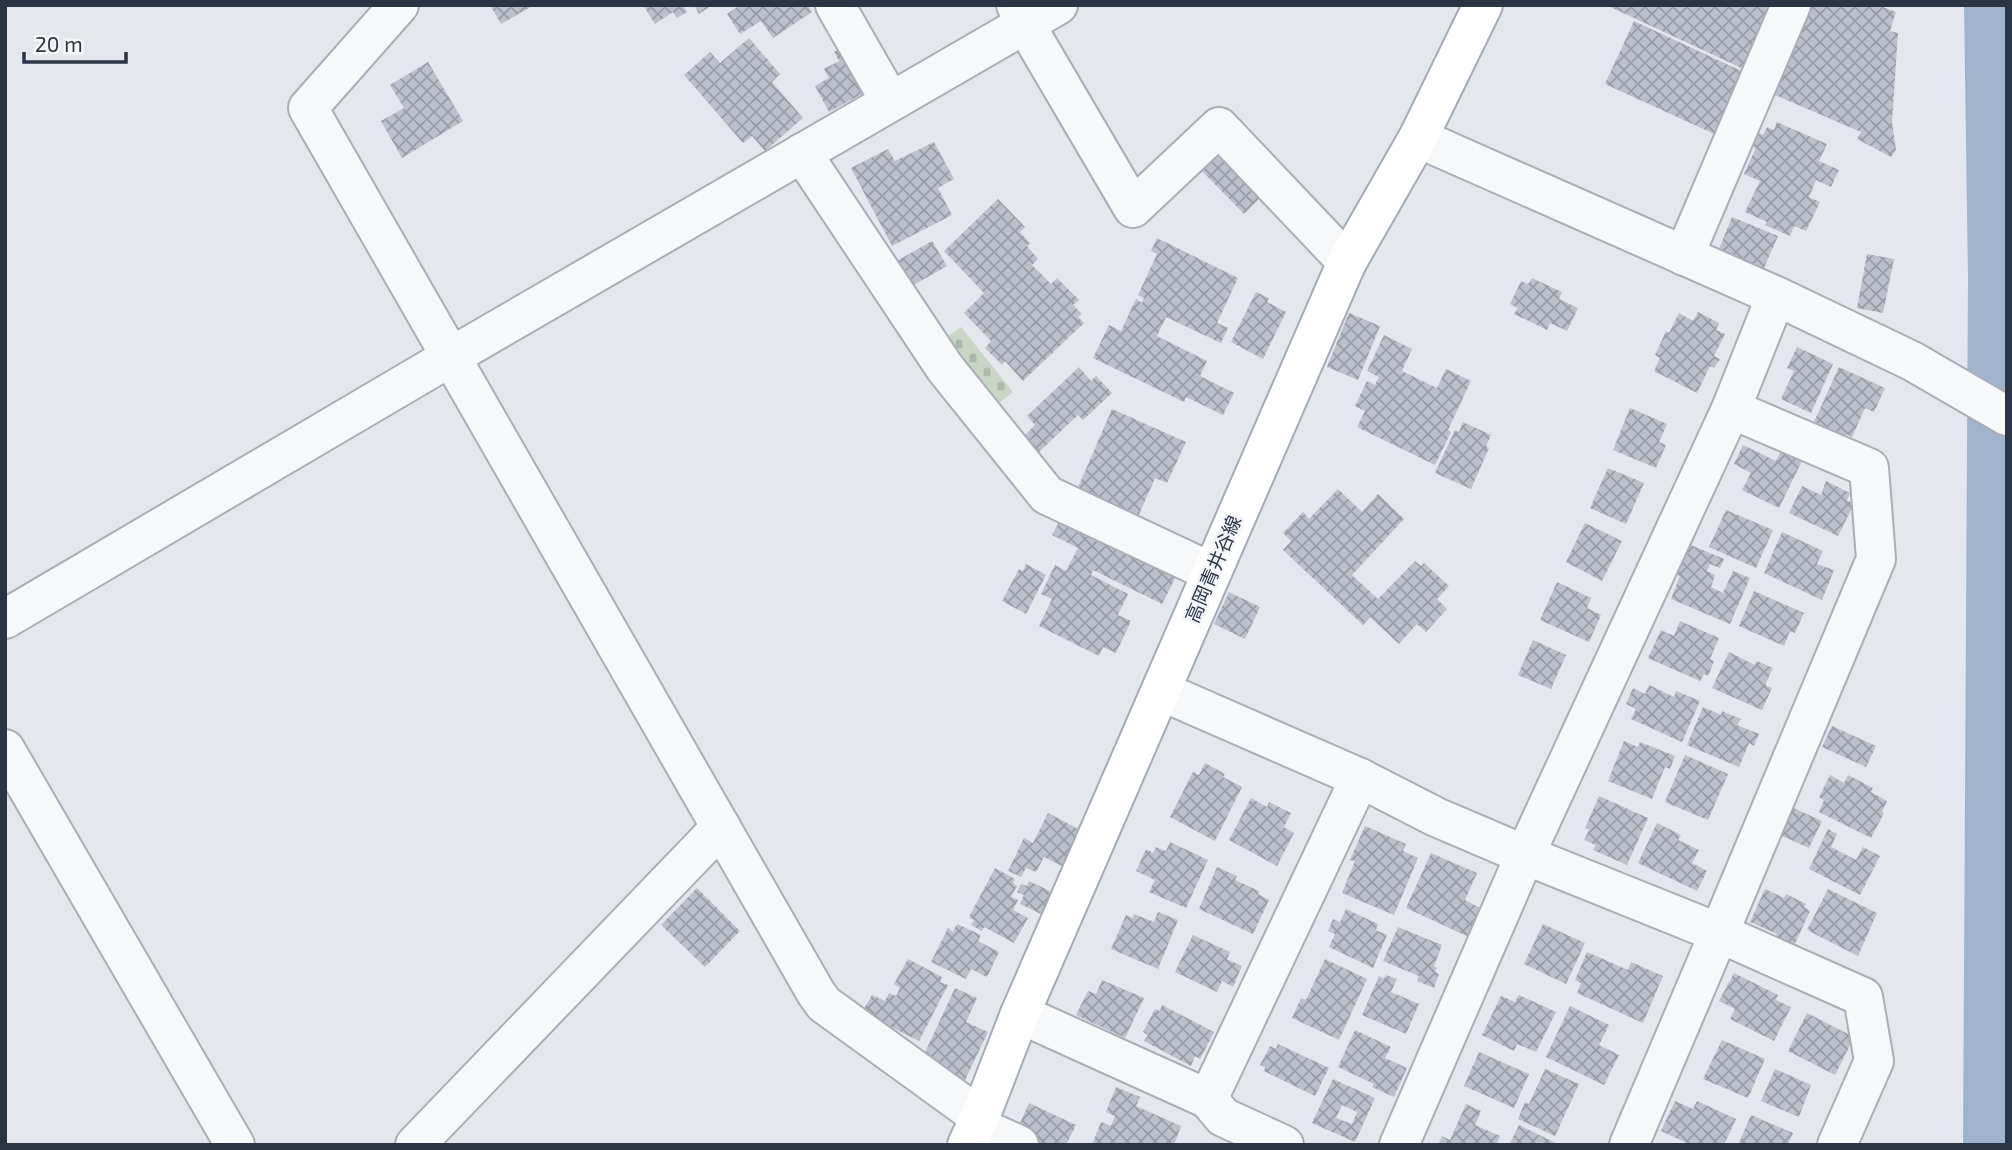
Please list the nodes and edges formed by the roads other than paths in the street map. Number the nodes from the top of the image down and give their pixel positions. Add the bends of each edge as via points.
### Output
1 (399, 5) edge
2 (835, 5) edge
3 (1058, 5) edge
4 (1483, 5) edge
5 (1791, 5) edge
6 (1020, 15) edge
7 (890, 101) junction
8 (1418, 138) junction
9 (802, 153) junction
10 (1685, 256) junction
11 (1347, 262) junction
12 (1776, 296) junction
13 (452, 356) junction
14 (1731, 409) junction
15 (2007, 416) edge
16 (1211, 572) junction
17 (5, 619) edge
18 (1161, 691) junction
19 (5, 749) edge
20 (1360, 778) junction
21 (721, 828) junction
22 (1525, 855) junction
23 (1719, 933) junction
24 (1020, 1014) junction
25 (1208, 1099) junction
26 (974, 1129) edge
27 (235, 1145) edge
28 (415, 1145) edge
29 (1019, 1145) edge
30 (1284, 1145) edge
31 (1399, 1145) edge
32 (1629, 1145) edge
33 (1837, 1145) edge

1 - 13 street via 308,108
2 - 7 street
3 - 6 street
4 - 8 main road, 高岡青井谷線
5 - 10 street
6 - 7 street
6 - 11 street via 1133,208 1219,128
7 - 9 street
8 - 10 street
8 - 11 main road, 高岡青井谷線
9 - 13 street
9 - 16 street via 945,368 1046,495
10 - 12 street
11 - 16 main road, 高岡青井谷線
12 - 14 street
12 - 15 street via 1912,361
13 - 17 street
13 - 21 street
14 - 22 street
14 - 23 street via 1869,468 1877,559
16 - 18 main road, 高岡青井谷線
18 - 20 street
18 - 24 main road, 高岡青井谷線
19 - 27 street
20 - 22 street
20 - 25 street
21 - 26 street via 824,1004
21 - 28 street
22 - 23 street
22 - 31 street
23 - 32 street
23 - 33 street via 1863,997 1874,1062
24 - 25 street
24 - 26 main road, 高岡青井谷線
25 - 30 street via 1223,1117
26 - 29 street

